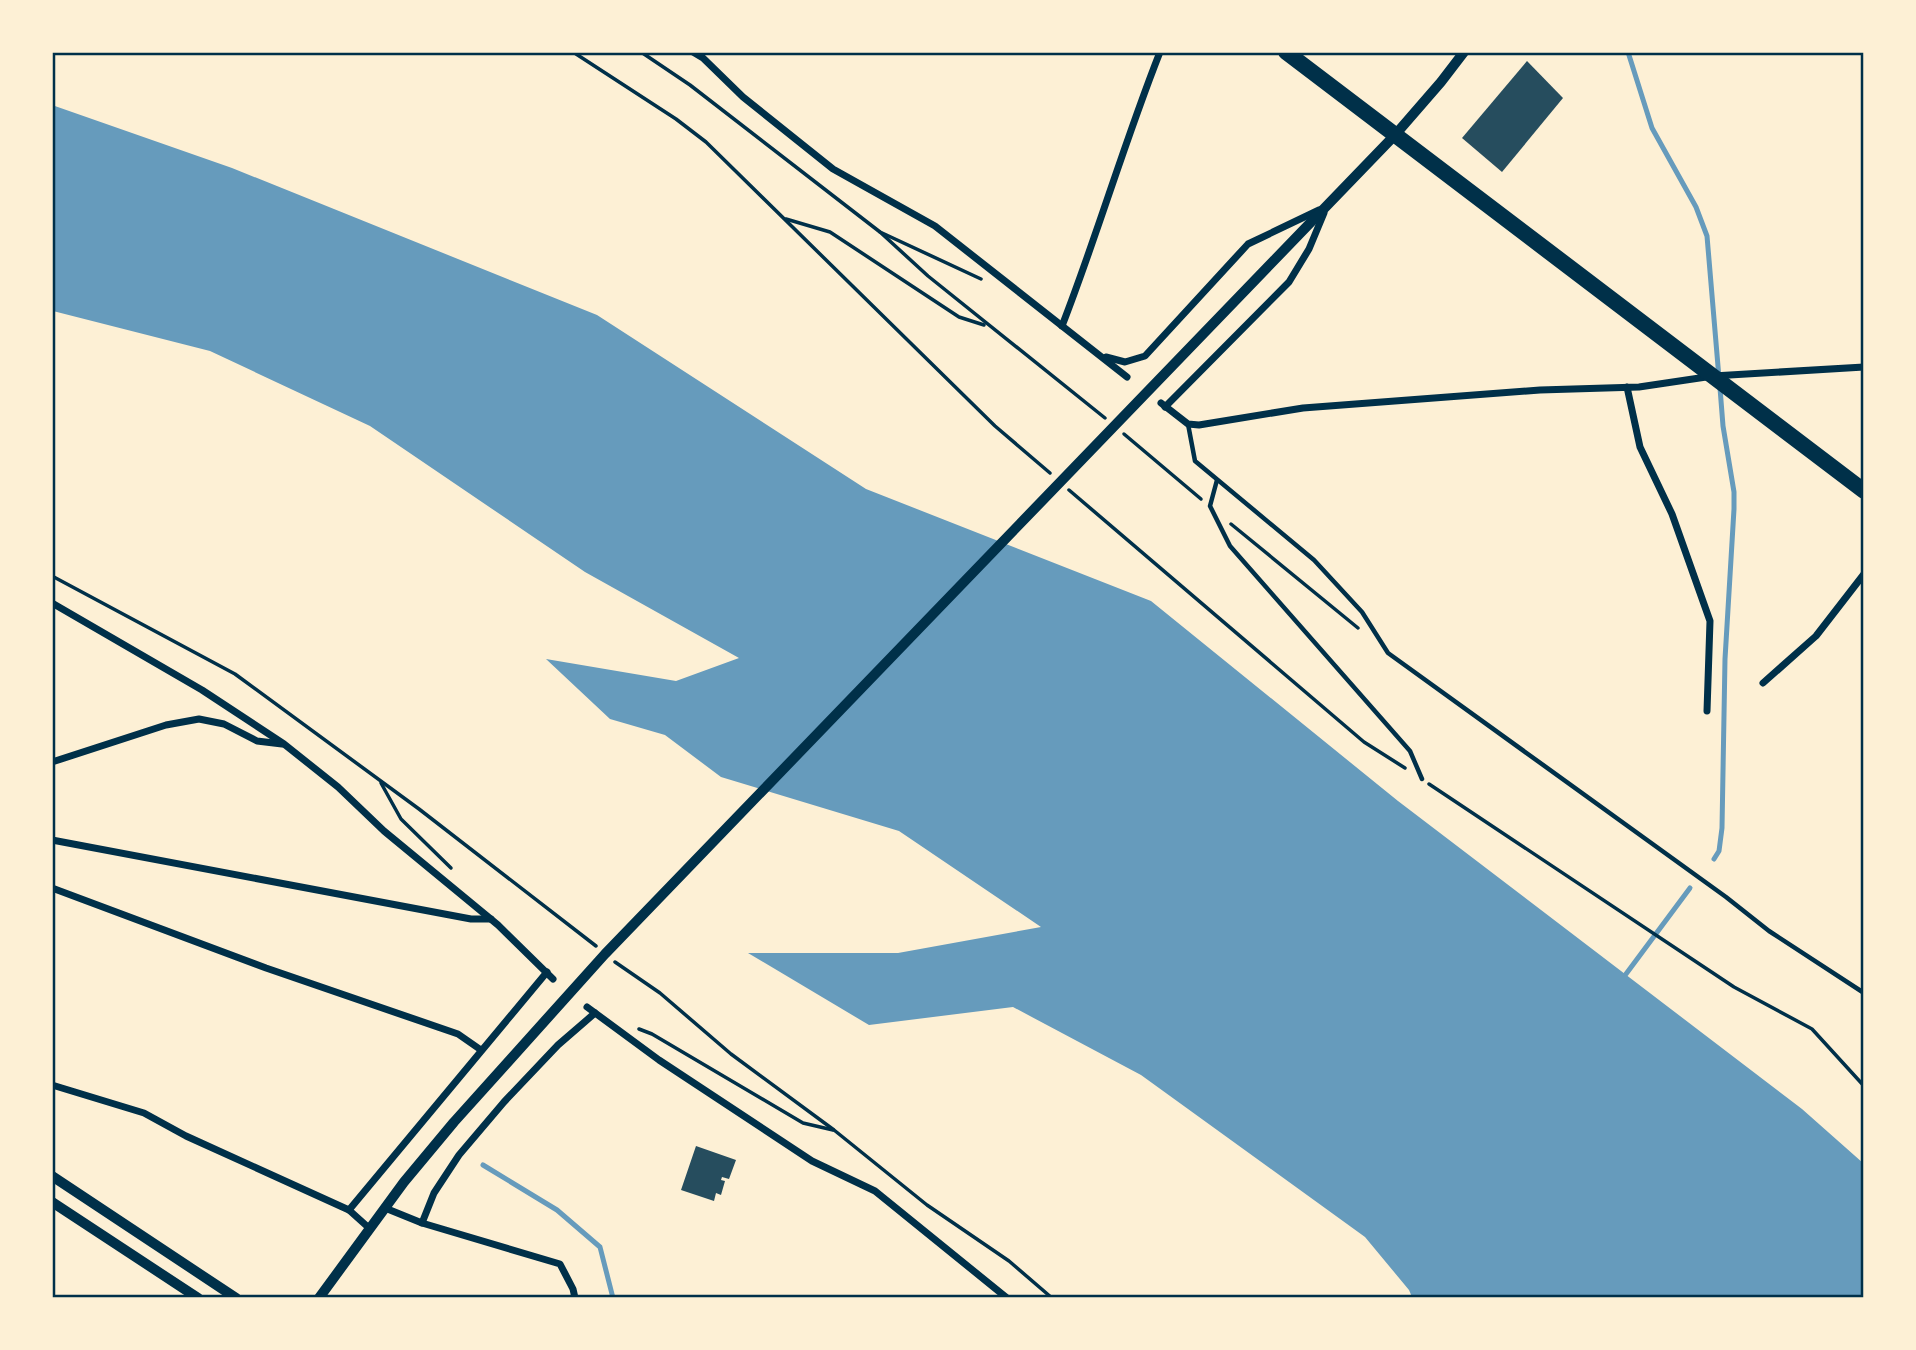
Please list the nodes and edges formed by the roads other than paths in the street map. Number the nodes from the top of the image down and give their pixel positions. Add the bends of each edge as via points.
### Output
1 (693, 52) edge
2 (1160, 52) edge
3 (1286, 52) edge
4 (1464, 52) edge
5 (1395, 135) junction
6 (1326, 206) junction
7 (1062, 326) junction
8 (1096, 352) junction
9 (1864, 367) edge
10 (1127, 377) dead end
11 (1721, 380) junction
12 (1627, 387) junction
13 (1188, 424) junction
14 (1217, 480) junction
15 (1864, 491) edge
16 (1864, 574) edge
17 (52, 603) edge
18 (1763, 683) dead end
19 (1707, 711) dead end
20 (284, 744) junction
21 (52, 762) edge
22 (1422, 779) road end
23 (52, 840) edge
24 (52, 888) edge
25 (491, 919) junction
26 (547, 972) junction
27 (553, 979) dead end
28 (1864, 993) edge
29 (587, 1007) dead end
30 (594, 1013) junction
31 (481, 1050) junction
32 (52, 1085) edge
33 (52, 1176) edge
34 (52, 1202) edge
35 (385, 1208) junction
36 (349, 1210) junction
37 (422, 1223) junction
38 (369, 1228) junction
39 (198, 1297) edge
40 (236, 1297) edge
41 (319, 1297) edge
42 (575, 1297) edge
43 (1007, 1297) edge

1 - 7 street via 833,169 934,226
2 - 7 street
3 - 5 highway
4 - 5 street
5 - 6 street
5 - 11 highway
6 - 8 street via 1248,244 1145,356 1125,362
6 - 13 street via 1309,249 1289,282 1163,405
6 - 35 street via 605,954 454,1122
7 - 8 street
8 - 10 street
9 - 11 street
11 - 12 street
11 - 15 highway
12 - 13 street via 1303,408
12 - 19 street via 1640,447 1672,514 1710,621
13 - 14 lane via 1195,461
14 - 22 lane via 1210,506 1230,546 1410,751
14 - 28 lane via 1323,569 1362,612 1388,653 1769,931
16 - 18 street via 1816,636
17 - 20 street via 202,690
20 - 21 street via 257,741 224,724 199,719 166,725
20 - 25 street
23 - 25 street via 471,919
24 - 31 street via 458,1034
25 - 26 street
26 - 27 street
26 - 31 street
29 - 30 street
30 - 37 street via 531,1073 459,1155 434,1193
30 - 43 street via 812,1161 875,1191
31 - 36 street
32 - 36 street via 144,1113
33 - 40 street
34 - 39 street
35 - 37 street
35 - 38 street
36 - 38 street
37 - 42 street via 560,1264
38 - 41 street

